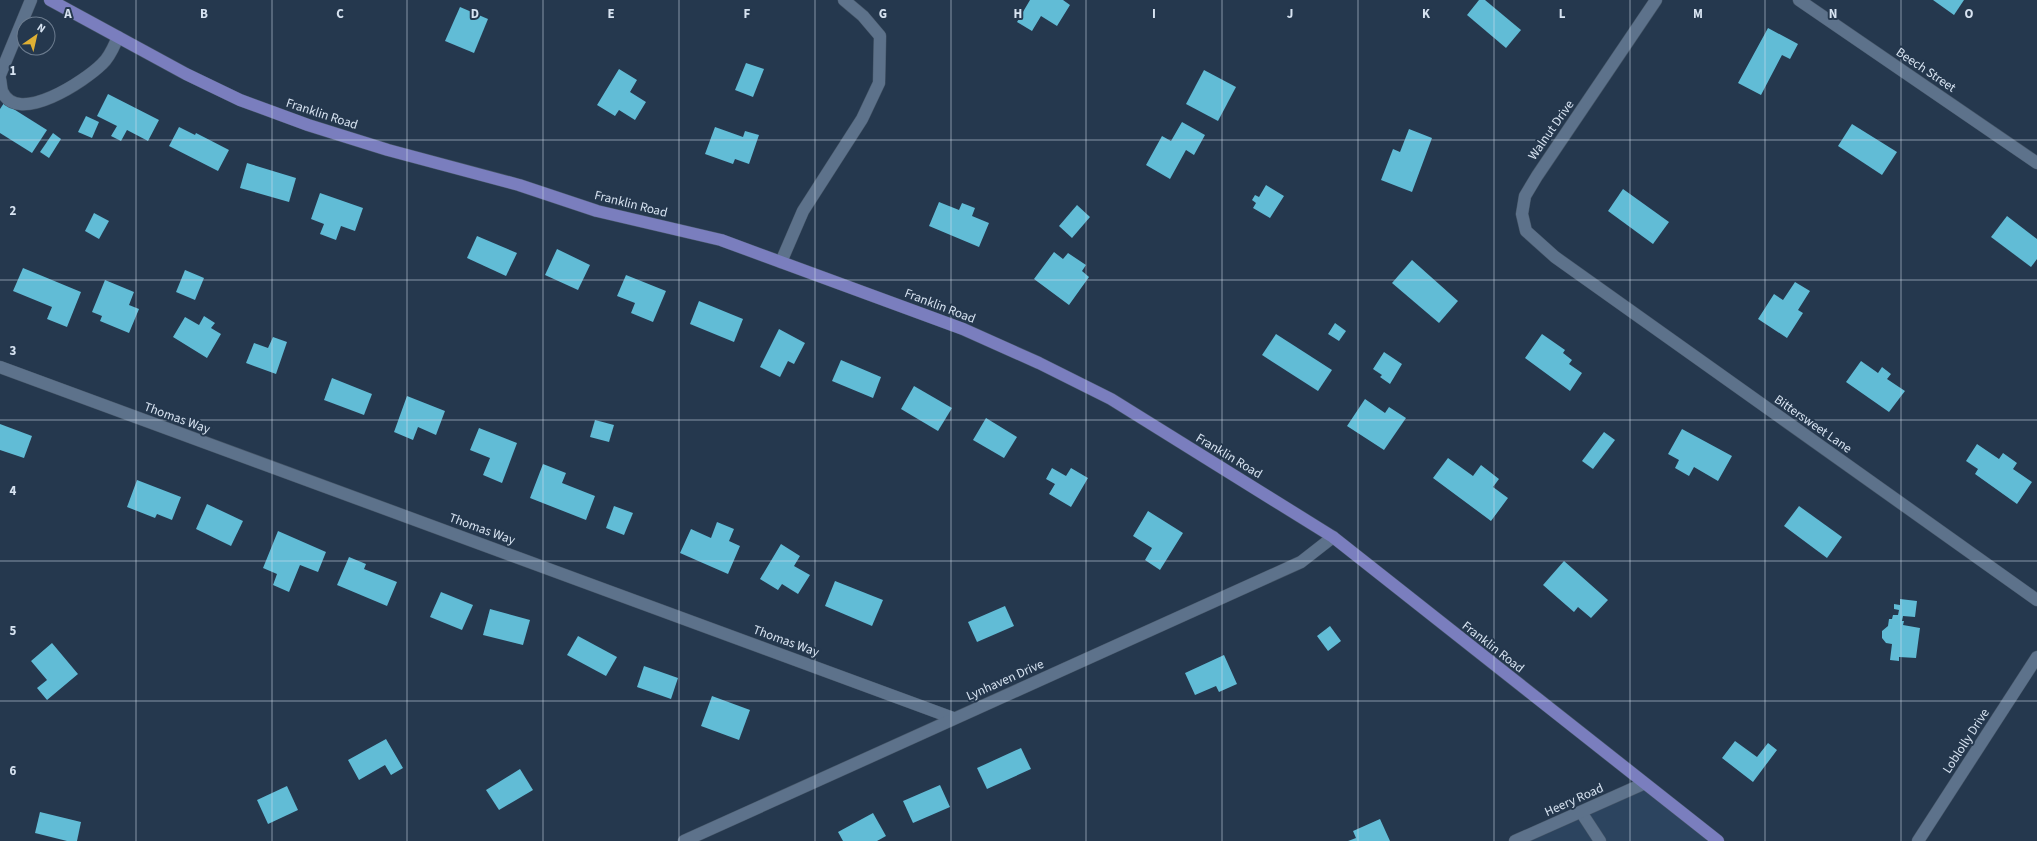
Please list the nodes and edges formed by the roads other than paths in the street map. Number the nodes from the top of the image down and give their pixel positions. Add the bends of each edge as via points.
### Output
1 (31, 0) edge
2 (50, 0) edge
3 (844, 0) edge
4 (1656, 0) edge
5 (1799, 0) edge
6 (118, 37) junction
7 (0, 75) edge
8 (0, 79) edge
9 (2037, 163) edge
10 (781, 262) junction
11 (1573, 270) joint
12 (0, 367) edge
13 (1333, 537) junction
14 (2037, 600) edge
15 (2037, 657) edge
16 (953, 718) junction
17 (1643, 784) junction
18 (1581, 812) junction
19 (1598, 840) edge
20 (684, 841) edge
21 (1515, 841) edge
22 (1718, 841) edge
23 (1918, 841) edge

1 - 7 street
2 - 6 main road, Franklin Road
3 - 10 street via 863,16 880,36 879,83 862,119 803,211
4 - 11 street, Walnut Drive via 1525,196 1522,214 1526,231
5 - 9 street, Beech Street
6 - 8 street via 103,63 93,71 64,91 30,105 9,100 2,91
6 - 10 main road, Franklin Road via 240,100 308,125 388,150 519,185 597,211 721,240
10 - 13 main road, Franklin Road via 963,328 1054,370 1110,399
11 - 14 street, Bittersweet Lane
12 - 16 street, Thomas Way
13 - 16 street, Lynhaven Drive via 1301,562
13 - 17 main road, Franklin Road
15 - 23 street, Loblolly Drive
16 - 20 street, Lynhaven Drive
17 - 18 street, Heery Road
17 - 22 main road, Franklin Road
18 - 19 street
18 - 21 street, Heery Road

